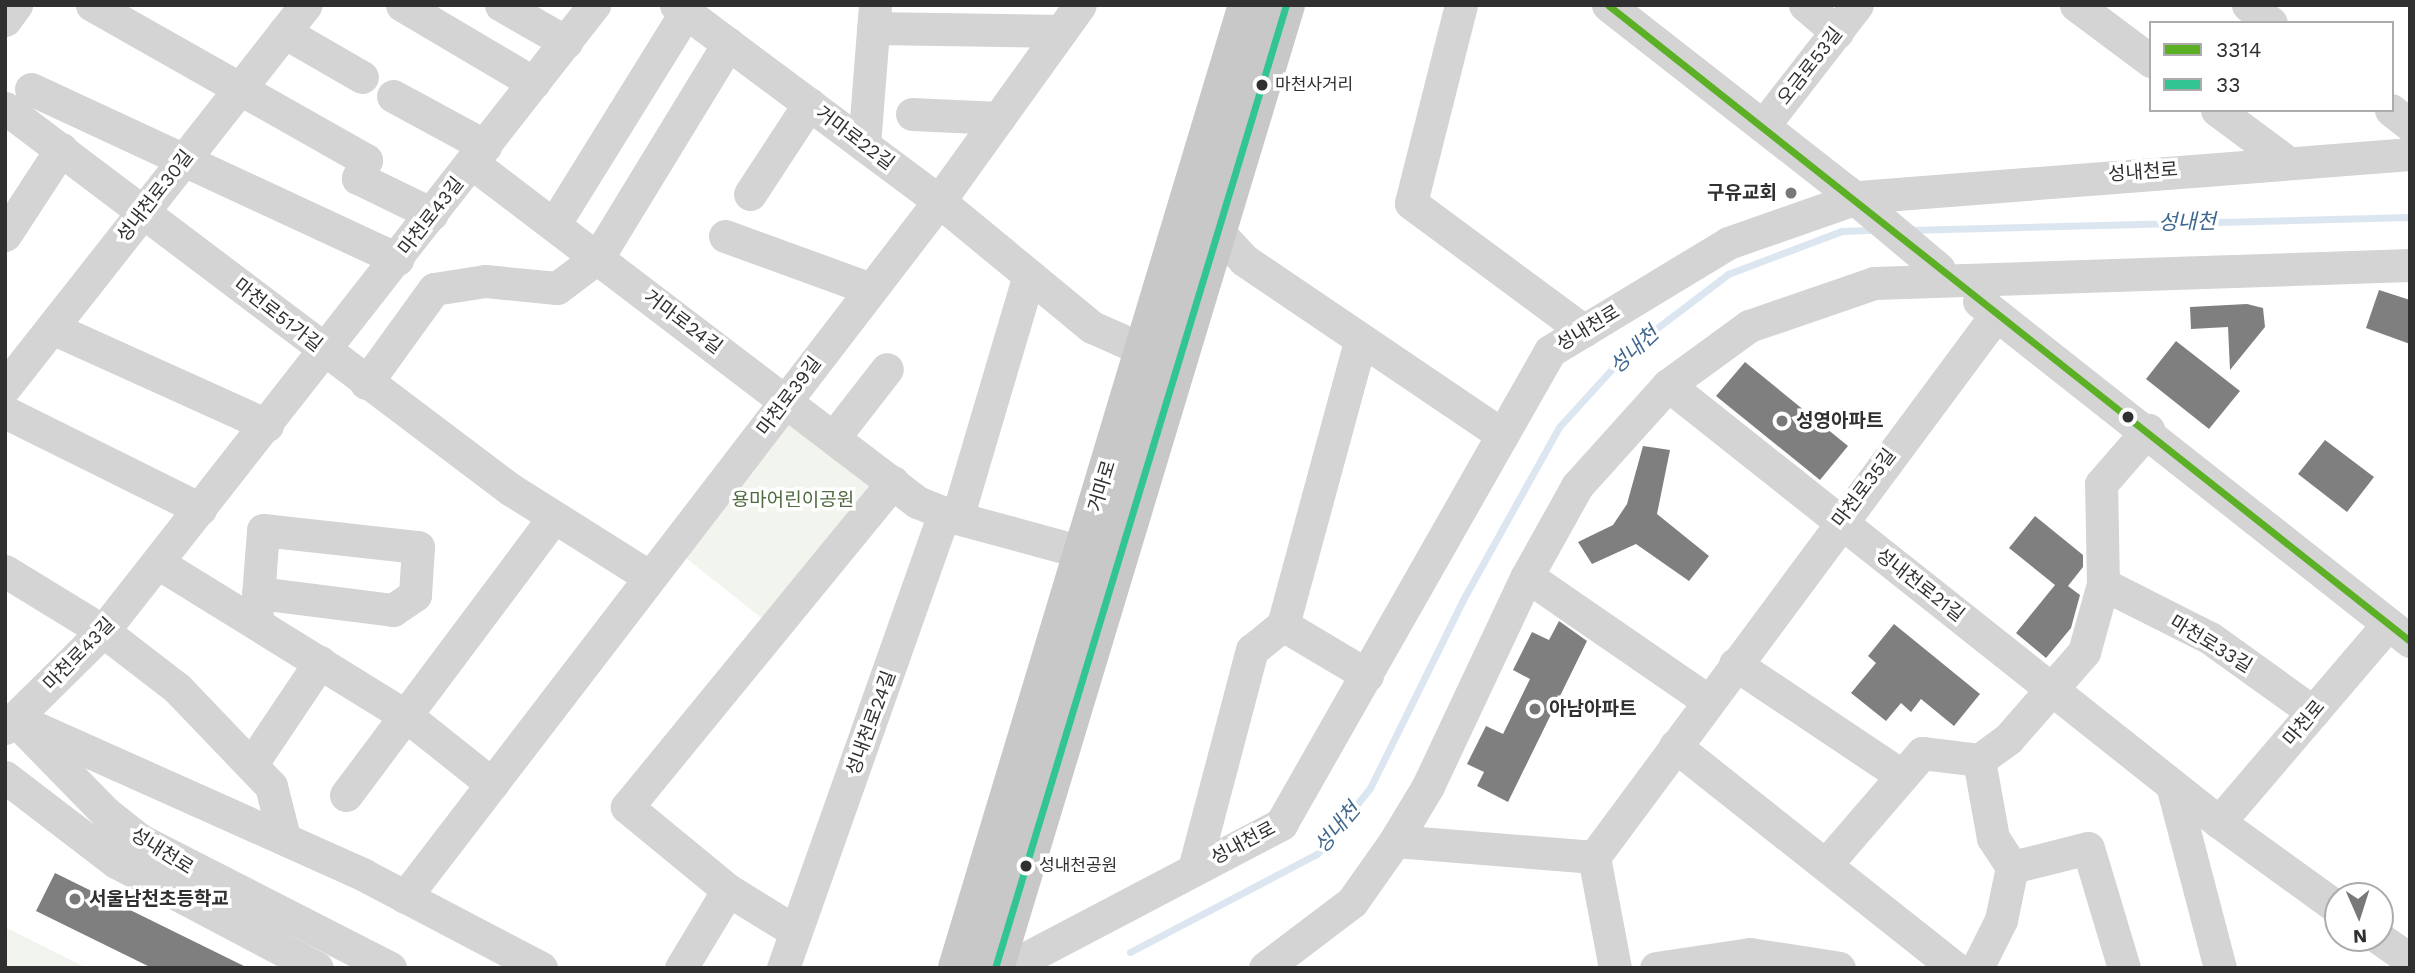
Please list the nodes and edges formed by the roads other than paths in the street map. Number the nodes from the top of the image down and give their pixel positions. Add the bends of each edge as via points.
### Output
1 (16, 5) edge
2 (92, 5) edge
3 (306, 5) edge
4 (402, 5) edge
5 (501, 5) edge
6 (594, 5) edge
7 (1248, 5) edge
8 (1286, 5) edge
9 (1461, 5) edge
10 (1608, 5) edge
11 (1805, 5) edge
12 (1857, 5) edge
13 (2076, 5) edge
14 (2248, 5) edge
15 (681, 9) edge
16 (874, 16) edge
17 (1071, 18) edge
18 (5, 20) edge
19 (2268, 21) edge
20 (284, 32) junction
21 (1837, 32) junction
22 (566, 42) junction
23 (728, 44) junction
24 (2149, 60) edge
25 (362, 77) dead end
26 (534, 83) junction
27 (237, 92) junction
28 (393, 96) dead end
29 (18, 99) edge
30 (809, 104) junction
31 (2220, 112) edge
32 (2392, 112) edge
33 (912, 114) dead end
34 (999, 118) junction
35 (1763, 126) junction
36 (864, 145) junction
37 (2409, 145) edge
38 (61, 149) junction
39 (479, 154) junction
40 (186, 158) junction
41 (2287, 162) junction
42 (750, 194) dead end
43 (939, 201) junction
44 (145, 210) junction
45 (432, 214) junction
46 (555, 223) junction
47 (1218, 232) junction
48 (5, 235) edge
49 (725, 236) dead end
50 (598, 257) junction
51 (398, 259) junction
52 (2410, 265) edge
53 (1946, 275) junction
54 (1028, 279) junction
55 (871, 289) junction
56 (1996, 315) junction
57 (52, 328) junction
58 (1584, 331) junction
59 (1360, 341) junction
60 (1143, 350) junction
61 (325, 353) junction
62 (887, 369) dead end
63 (366, 383) junction
64 (1668, 386) junction
65 (5, 387) edge
66 (786, 400) junction
67 (5, 412) edge
68 (267, 425) junction
69 (2148, 430) junction
70 (1502, 435) junction
71 (834, 437) junction
72 (893, 482) junction
73 (200, 509) junction
74 (951, 516) junction
75 (554, 517) junction
76 (1839, 521) junction
77 (1082, 552) junction
78 (158, 563) junction
79 (5, 571) edge
80 (1527, 576) junction
81 (650, 578) junction
82 (2104, 584) junction
83 (257, 607) junction
84 (1283, 625) junction
85 (103, 631) junction
86 (2399, 632) edge
87 (320, 662) junction
88 (1735, 664) junction
89 (1367, 675) junction
90 (2053, 691) junction
91 (1708, 701) junction
92 (2313, 712) junction
93 (409, 718) junction
94 (9, 719) edge
95 (1675, 746) junction
96 (1979, 760) junction
97 (251, 765) junction
98 (1902, 776) junction
99 (5, 777) edge
100 (492, 784) junction
101 (2172, 785) junction
102 (346, 795) dead end
103 (2219, 822) junction
104 (284, 837) junction
105 (1395, 841) junction
106 (1594, 857) junction
107 (1828, 862) junction
108 (2012, 867) junction
109 (1195, 869) junction
110 (728, 890) junction
111 (405, 897) junction
112 (2324, 898) edge
113 (793, 930) junction
114 (2394, 949) edge
115 (2410, 960) edge
116 (2220, 967) edge
117 (317, 968) edge
118 (390, 968) edge
119 (541, 968) edge
120 (681, 968) edge
121 (783, 968) edge
122 (957, 968) edge
123 (995, 968) edge
124 (1007, 968) edge
125 (1265, 968) edge
126 (1615, 968) edge
127 (1656, 968) edge
128 (1839, 968) edge
129 (1955, 968) edge
130 (1977, 968) edge
131 (2124, 968) edge
132 (2215, 968) edge

1 - 18 street
2 - 27 street
3 - 20 street, 성내천로30길
4 - 26 street
5 - 22 street
6 - 22 street, 마천로43길
7 - 60 main road, 거마로
8 - 47 main road, 거마로
9 - 58 street via 1411,203
10 - 35 street, 마천로
11 - 21 street
12 - 21 street, 오금로53길
13 - 24 street
14 - 19 street
15 - 23 street, 거마로22길
15 - 46 street
16 - 17 street
16 - 36 street
17 - 34 street, 마천로39길
20 - 25 street
20 - 27 street, 성내천로30길
21 - 35 street, 오금로53길
22 - 26 street, 마천로43길
23 - 30 street, 거마로22길
23 - 50 street
26 - 39 street, 마천로43길
27 - 40 street, 성내천로30길
27 - 45 street via 366,160 358,178
28 - 39 street, 거마로24길
29 - 38 street, 마천로51가길
29 - 40 street
30 - 36 street, 거마로22길
30 - 42 street
31 - 41 street
32 - 37 street
33 - 34 street
34 - 43 street, 마천로39길
35 - 53 street, 마천로, bridge
36 - 43 street, 거마로22길
37 - 41 street, 성내천로
38 - 44 street, 마천로51가길
38 - 48 street
39 - 45 street, 마천로43길
39 - 46 street, 거마로24길
40 - 44 street, 성내천로30길
40 - 51 street
41 - 58 street, 성내천로 via 1859,197 1728,243
43 - 54 street, 거마로22길
43 - 55 street, 마천로39길
44 - 57 street, 성내천로30길
44 - 61 street, 마천로51가길
45 - 51 street, 마천로43길
46 - 50 street, 거마로24길
47 - 59 street via 1244,260
47 - 123 main road, 거마로
49 - 55 street
50 - 63 street via 557,288 485,281 435,289
50 - 66 street, 거마로24길
51 - 61 street, 마천로43길
52 - 53 street
53 - 56 street, 마천로
53 - 64 street via 1874,283 1749,326
54 - 60 street, 거마로22길 via 1091,327
54 - 74 street, 성내천로24길
55 - 66 street, 마천로39길
56 - 69 street, 마천로
56 - 76 street, 마천로35길
57 - 65 street, 성내천로30길
57 - 68 street
58 - 70 street, 성내천로 via 1550,351
59 - 70 street
59 - 84 street
60 - 77 main road, 거마로
61 - 63 street, 마천로51가길
61 - 68 street, 마천로43길
62 - 71 street
63 - 75 street, 마천로51가길
64 - 76 street, 성내천로21길
64 - 80 street via 1577,486
66 - 71 street, 거마로24길
66 - 81 street, 마천로39길
67 - 73 street
68 - 73 street, 마천로43길
69 - 82 street via 2101,484
69 - 86 street, 마천로
70 - 89 street, 성내천로
71 - 72 street, 거마로24길
72 - 74 street, 거마로24길
72 - 110 street via 627,807
73 - 78 street, 마천로43길
74 - 77 street, 거마로24길
74 - 113 street, 성내천로24길
75 - 81 street, 마천로51가길
75 - 93 street
76 - 88 street, 마천로35길
76 - 90 street, 성내천로21길
77 - 122 main road, 거마로
78 - 83 street
78 - 85 street, 마천로43길
79 - 85 street
80 - 91 street
80 - 105 street via 1428,786
81 - 100 street, 마천로39길
82 - 90 street via 2084,652
82 - 92 street, 마천로33길 via 2210,638
83 - 83 street via 263,530 418,547 415,595 393,610
83 - 87 street
84 - 89 street
84 - 109 street via 1252,650
85 - 94 street, 마천로43길
85 - 97 street via 177,688
86 - 92 street, 마천로
87 - 93 street
87 - 97 street
88 - 91 street, 마천로35길
88 - 98 street
89 - 109 street, 성내천로 via 1281,824
90 - 96 street via 2008,739
90 - 101 street, 성내천로21길
91 - 95 street, 마천로35길
92 - 103 street, 마천로
93 - 100 street
93 - 102 street
94 - 104 street
94 - 118 street, 성내천로 via 140,840
95 - 106 street, 마천로35길
95 - 107 street
96 - 98 street via 1922,753
96 - 108 street via 1993,838
97 - 104 street via 271,786
98 - 107 street
99 - 117 street, 성내천로 via 116,862
100 - 111 street, 마천로39길
101 - 103 street, 성내천로21길
101 - 116 street
103 - 112 street, 성내천로21길
104 - 111 street
105 - 106 street
105 - 125 street via 1352,902
106 - 126 street
107 - 129 street
108 - 130 street via 2001,920
108 - 131 street via 2088,848
109 - 124 street, 성내천로
110 - 113 street
110 - 120 street
111 - 119 street
113 - 121 street, 성내천로24길
114 - 115 street
116 - 132 street
127 - 128 street via 1750,954

